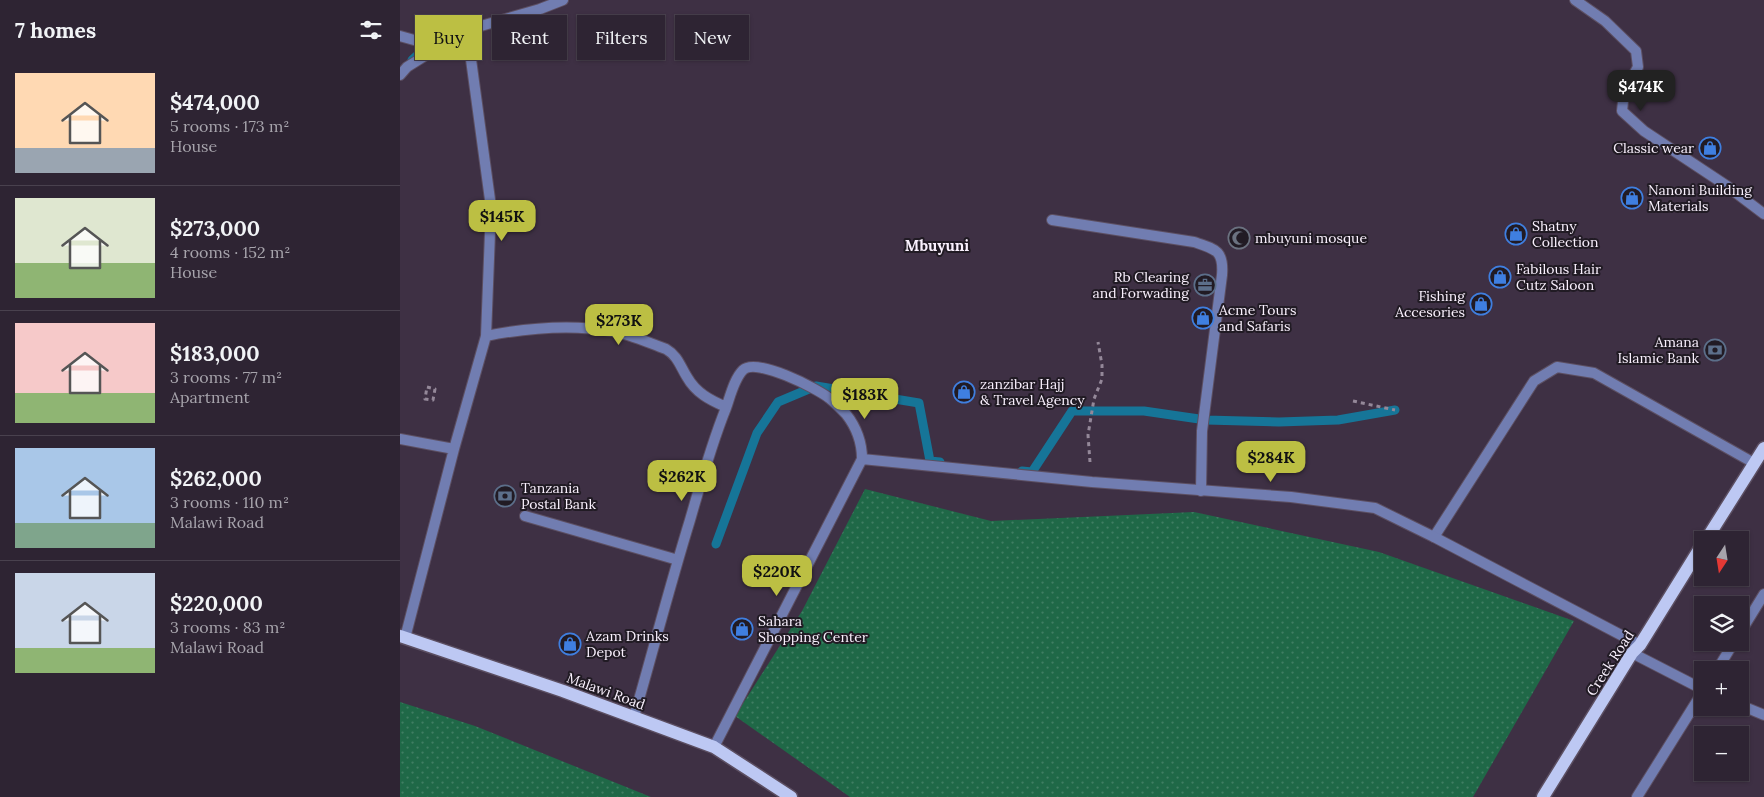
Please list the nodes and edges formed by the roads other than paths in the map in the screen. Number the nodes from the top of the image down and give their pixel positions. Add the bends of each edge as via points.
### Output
1 (563, 0) edge
2 (1575, 0) edge
3 (482, 26) edge
4 (403, 36) edge
5 (415, 40) edge
6 (417, 60) edge
7 (471, 60) edge
8 (400, 75) edge
9 (1764, 214) edge
10 (1052, 220) dead end
11 (486, 336) junction
12 (726, 407) junction
13 (400, 439) edge
14 (1764, 448) edge
15 (454, 449) junction
16 (862, 459) junction
17 (1754, 463) junction
18 (1201, 490) junction
19 (525, 516) dead end
20 (1712, 531) edge
21 (1434, 537) junction
22 (1694, 558) edge
23 (678, 560) junction
24 (1764, 594) edge
25 (1749, 618) edge
26 (402, 637) edge
27 (1636, 649) junction
28 (1694, 686) edge
29 (1694, 704) edge
30 (1749, 709) edge
31 (1764, 715) edge
32 (634, 717) junction
33 (714, 747) junction
34 (791, 797) edge
35 (1543, 797) edge
36 (1638, 797) edge

1 - 3 street
2 - 9 street via 1605,21 1636,51 1638,67 1624,92 1622,111 1644,131
4 - 5 street
6 - 8 street
7 - 11 street via 491,207
10 - 18 street via 1194,242 1219,254 1223,262 1202,431
11 - 12 street via 552,327 613,331 674,354 703,396
11 - 15 street
12 - 16 street via 742,371 747,367 767,369 796,379 829,398 846,415 857,431
12 - 23 street via 714,436
13 - 15 street
14 - 17 main road
15 - 26 street
16 - 18 street
16 - 33 street
17 - 20 main road
17 - 21 street via 1594,373 1557,367 1534,381
18 - 21 street via 1375,508
19 - 23 street
21 - 27 street
22 - 27 main road, Creek Road
23 - 32 street
24 - 25 street
26 - 32 main road, Malawi Road
27 - 28 street
27 - 35 main road, Creek Road
29 - 36 street
30 - 31 street
32 - 33 main road, Malawi Road
33 - 34 main road, Malawi Road

